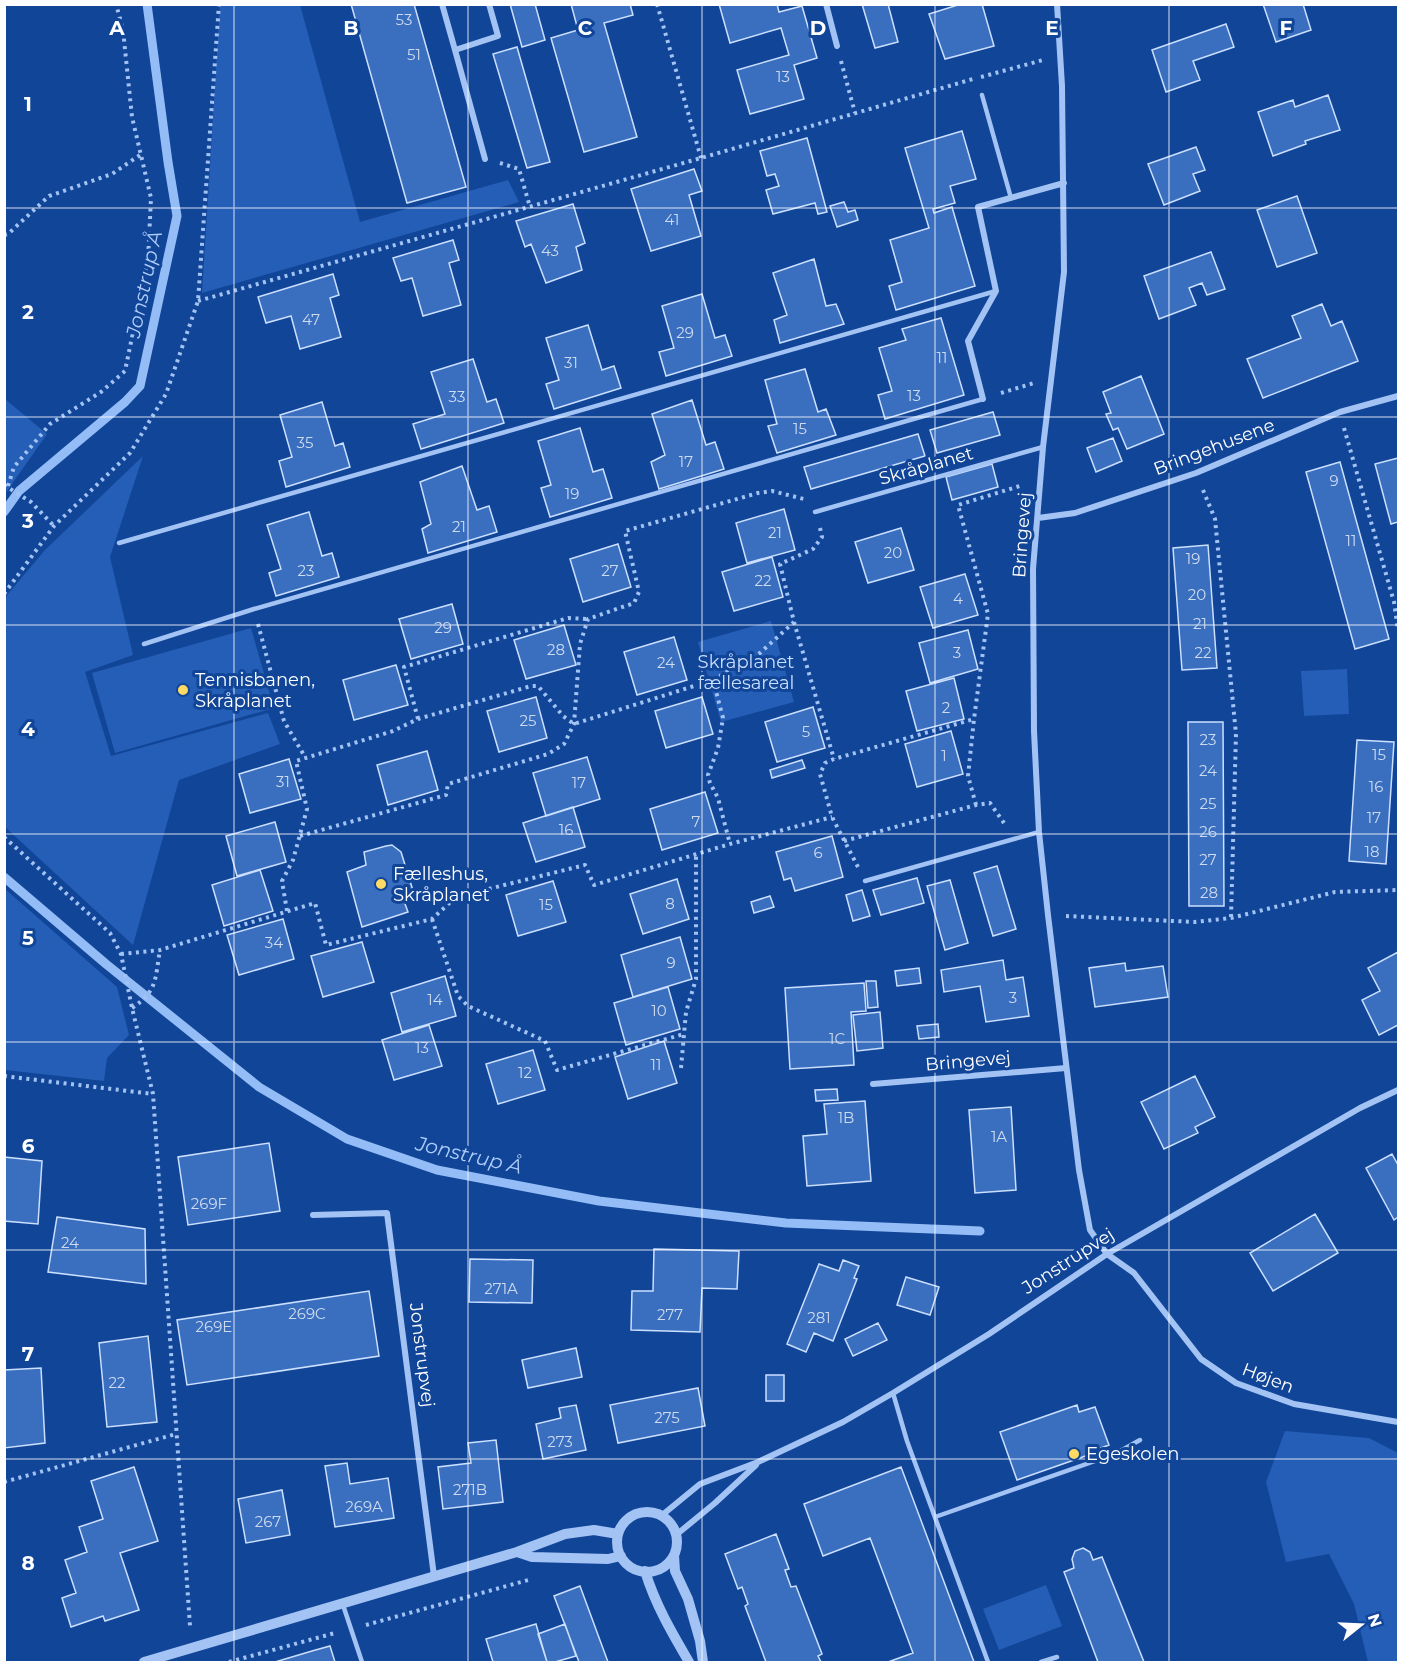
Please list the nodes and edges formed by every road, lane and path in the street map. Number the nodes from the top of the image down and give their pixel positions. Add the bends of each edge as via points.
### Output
1 (116, 4) edge
2 (219, 4) edge
3 (442, 4) edge
4 (489, 4) edge
5 (657, 4) edge
6 (826, 4) edge
7 (1057, 4) edge
8 (837, 46) joint
9 (455, 50) junction
10 (1061, 57) junction
11 (982, 95) dead end
12 (855, 113) junction
13 (140, 155) junction
14 (701, 158) junction
15 (485, 159) joint
16 (1064, 183) junction
17 (1011, 198) junction
18 (530, 207) junction
19 (4, 235) edge
20 (996, 291) junction
21 (198, 301) junction
22 (1053, 377) junction
23 (1398, 396) edge
24 (983, 399) junction
25 (1340, 412) junction
26 (1044, 447) junction
27 (1196, 472) junction
28 (1041, 480) junction
29 (7, 486) edge
30 (815, 512) junction
31 (1038, 518) junction
32 (54, 526) junction
33 (119, 543) dead end
34 (4, 594) edge
35 (254, 609) junction
36 (588, 619) junction
37 (794, 622) junction
38 (1398, 630) edge
39 (144, 644) dead end
40 (713, 680) junction
41 (418, 719) junction
42 (974, 719) junction
43 (574, 724) junction
44 (305, 757) junction
45 (834, 759) junction
46 (976, 805) junction
47 (832, 817) junction
48 (1039, 832) junction
49 (300, 836) junction
50 (4, 837) edge
51 (1009, 840) junction
52 (844, 841) junction
53 (730, 844) junction
54 (696, 855) junction
55 (865, 881) joint
56 (1398, 890) edge
57 (287, 911) junction
58 (1047, 915) junction
59 (1231, 918) junction
60 (432, 919) junction
61 (160, 950) junction
62 (121, 954) junction
63 (132, 1008) junction
64 (684, 1034) junction
65 (681, 1068) dead end
66 (1066, 1068) junction
67 (4, 1076) edge
68 (873, 1084) dead end
69 (1398, 1090) edge
70 (153, 1095) junction
71 (313, 1215) dead end
72 (1107, 1254) junction
73 (893, 1393) junction
74 (1398, 1422) edge
75 (176, 1434) junction
76 (1140, 1440) dead end
77 (758, 1462) junction
78 (4, 1482) edge
79 (661, 1516) junction
80 (935, 1517) junction
81 (618, 1534) junction
82 (676, 1535) junction
83 (517, 1552) junction
84 (674, 1555) junction
85 (621, 1556) junction
86 (645, 1571) junction
87 (434, 1576) junction
88 (540, 1579) dead end
89 (342, 1604) junction
90 (351, 1629) junction
91 (191, 1648) junction
92 (1057, 1657) dead end
93 (144, 1662) edge
94 (229, 1662) edge
95 (362, 1662) edge
96 (689, 1662) edge
97 (703, 1662) edge
98 (988, 1662) edge
99 (1041, 1662) edge

1 - 13 path
2 - 21 path
3 - 9 street
4 - 9 street via 498,36
5 - 14 path
6 - 8 street
7 - 10 street, Bringevej
8 - 12 path
9 - 15 street
10 - 12 path
10 - 16 street, Bringevej
11 - 17 lane
12 - 14 path
13 - 19 path via 112,174 49,196
13 - 29 path via 151,198 148,260 126,371 50,424 14,467
14 - 18 path
15 - 18 path via 519,169
16 - 17 street
16 - 22 street, Bringevej via 1064,272
17 - 20 street via 978,207
18 - 21 path
20 - 24 street via 968,341
20 - 33 lane
21 - 32 path via 166,394 130,453
22 - 24 path
22 - 26 street, Bringevej
23 - 25 street, Bringehusene
24 - 35 lane
25 - 27 street, Bringehusene
25 - 38 path via 1394,602
26 - 28 street, Bringevej
26 - 30 lane, Skråplanet
27 - 31 street, Bringehusene via 1075,513
27 - 59 path via 1215,519 1236,734
28 - 31 street, Bringevej
28 - 42 path via 958,505 988,614
29 - 32 path
30 - 36 path via 809,500 772,491 626,531 639,592 634,603
30 - 37 path via 822,537 813,549 780,564
31 - 48 street, Bringevej via 1033,570
32 - 34 path
35 - 39 lane
35 - 44 path via 284,721
36 - 41 path via 568,618 404,667
36 - 43 path via 579,644
37 - 40 path via 760,653
37 - 45 path
40 - 43 path
40 - 53 path via 723,718 708,775
41 - 43 path via 538,686 562,716
41 - 44 path via 393,731
42 - 45 path
42 - 46 path via 968,776
43 - 49 path via 564,744 548,754 448,784 446,795
44 - 49 path via 296,761 307,809
45 - 47 path via 825,763 820,774
46 - 51 path via 990,803 1004,821
46 - 52 path
47 - 52 path
47 - 53 path
48 - 51 lane
48 - 58 street, Bringevej
49 - 57 path via 282,881
50 - 62 path via 110,933
51 - 55 lane
52 - 55 path
53 - 54 path
54 - 60 path via 594,885 585,865 456,897
54 - 64 path via 696,979
56 - 59 path via 1335,892
57 - 60 path via 315,903 326,945
57 - 61 path
58 - 59 path via 1195,922
58 - 66 street, Bringevej
60 - 64 path via 458,996 468,1006 545,1041 557,1070
61 - 62 path
61 - 63 path via 153,988
62 - 63 path
63 - 70 path
64 - 65 path
66 - 68 street, Bringevej
66 - 72 street, Bringevej via 1090,1230
67 - 70 path
69 - 72 street, Jonstrupvej
70 - 75 path
71 - 87 street, Jonstrupvej via 387,1213
72 - 73 street, Jonstrupvej
72 - 74 street, Højen via 1134,1273 1201,1359 1236,1383 1294,1404
73 - 77 street, Jonstrupvej via 843,1422
73 - 80 lane
75 - 78 path
75 - 91 path
76 - 80 lane via 1115,1455
77 - 79 street, Jonstrupvej via 700,1484
77 - 82 street, Jonstrupvej
79 - 81 street via 649,1512 636,1514 628,1518
79 - 82 street
80 - 98 lane
81 - 83 street via 594,1530 566,1534
81 - 85 street
82 - 84 street
83 - 85 street via 532,1557
83 - 87 street
84 - 86 street via 662,1568
84 - 97 street via 675,1571 688,1599
85 - 86 street via 633,1568
86 - 96 street via 658,1605
87 - 89 street
88 - 90 path
89 - 90 lane
89 - 91 street
90 - 94 path
90 - 95 lane
91 - 93 street
92 - 99 lane

